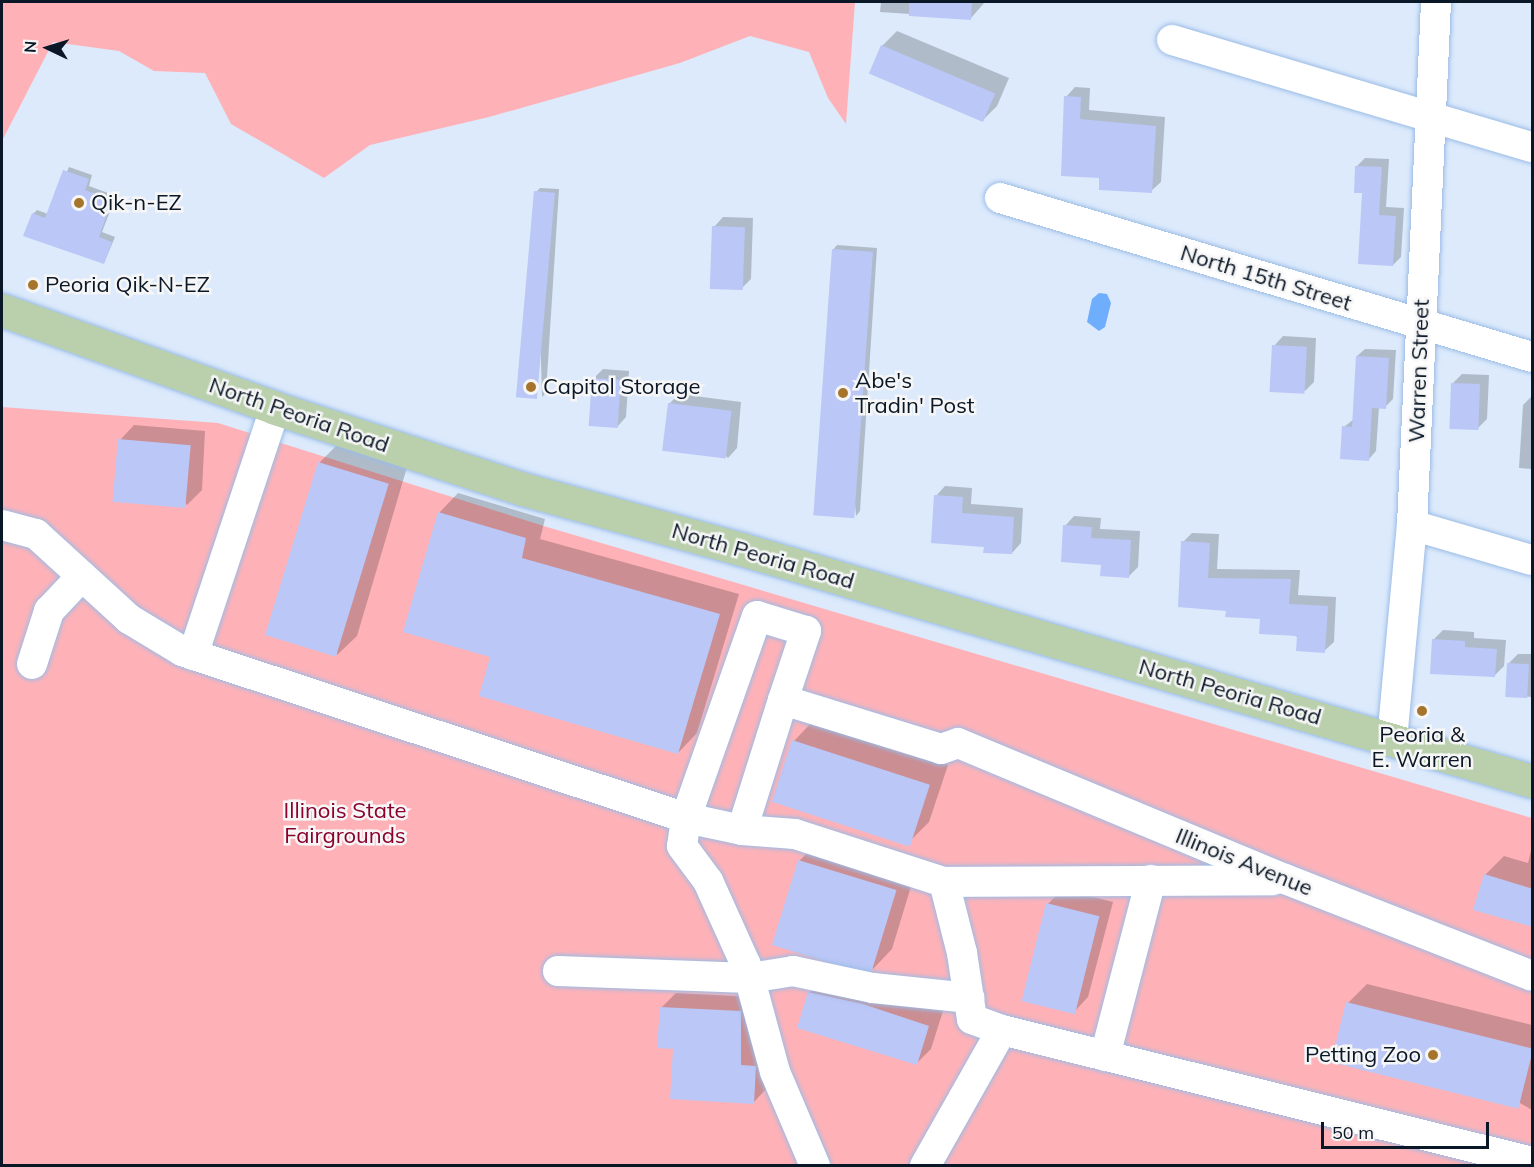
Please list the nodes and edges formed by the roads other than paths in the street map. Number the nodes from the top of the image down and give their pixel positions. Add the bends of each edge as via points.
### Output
1 (1436, 2) edge
2 (1172, 40) dead end
3 (1431, 117) junction
4 (1533, 147) edge
5 (1000, 198) dead end
6 (2, 310) edge
7 (1420, 324) junction
8 (1533, 357) edge
9 (275, 408) junction
10 (2, 525) edge
11 (1412, 525) junction
12 (1533, 560) edge
13 (82, 576) junction
14 (193, 655) junction
15 (32, 664) dead end
16 (783, 700) junction
17 (1392, 740) junction
18 (1533, 781) edge
19 (686, 818) junction
20 (742, 830) junction
21 (1285, 879) junction
22 (1151, 880) junction
23 (944, 882) junction
24 (558, 971) dead end
25 (1533, 976) edge
26 (750, 978) junction
27 (969, 998) junction
28 (1002, 1030) junction
29 (1106, 1056) junction
30 (1533, 1162) edge
31 (815, 1166) edge
32 (924, 1166) edge

1 - 3 street, Warren Street
2 - 3 street
3 - 4 street
3 - 7 street, Warren Street
5 - 7 street, North 15th Street
6 - 9 main road, North Peoria Road
7 - 8 street, North 15th Street
7 - 11 street, Warren Street
9 - 14 street
9 - 17 main road, North Peoria Road via 523,489
10 - 13 street via 36,534
11 - 12 street
11 - 17 street, Warren Street
13 - 14 street via 129,619
13 - 15 street via 49,611
14 - 19 street
16 - 19 street via 806,631 757,616
16 - 20 street
16 - 21 street, Illinois Avenue via 941,749 958,743
17 - 18 main road, North Peoria Road
19 - 20 street
19 - 26 street via 682,846 708,881
20 - 23 street via 795,834
21 - 22 street
21 - 25 street, Illinois Avenue
22 - 23 street
22 - 29 street
23 - 27 street
24 - 26 street
26 - 27 street via 793,971 864,986
26 - 31 street via 775,1072
27 - 28 street via 972,1019
28 - 29 street
28 - 32 street
29 - 30 street

